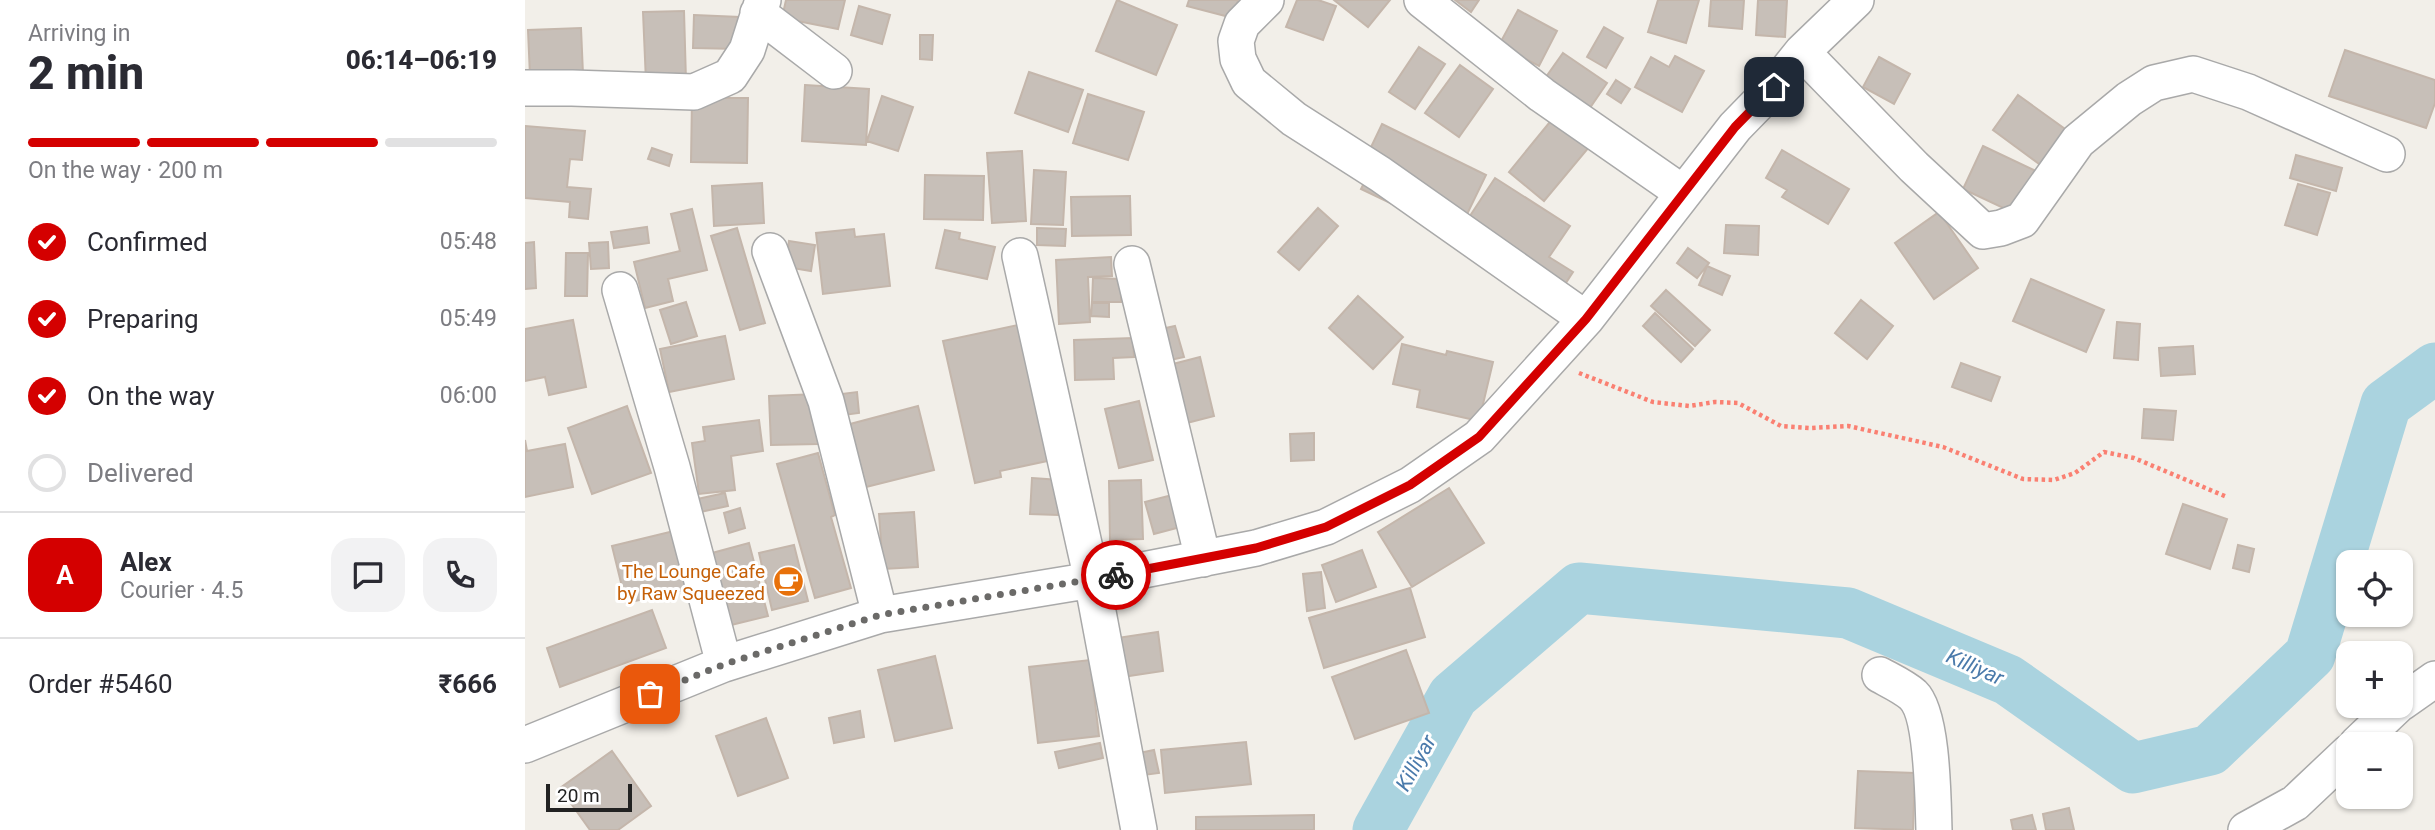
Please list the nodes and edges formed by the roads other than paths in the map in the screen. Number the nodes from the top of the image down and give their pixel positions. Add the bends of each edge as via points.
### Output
1 (1266, 0) edge
2 (1422, 0) edge
3 (1856, 0) edge
4 (760, 7) edge
5 (1813, 28) edge
6 (834, 71) dead end
7 (525, 89) edge
8 (2387, 154) dead end
9 (1683, 193) junction
10 (770, 251) dead end
11 (1020, 256) dead end
12 (1132, 264) dead end
13 (620, 290) dead end
14 (1586, 319) junction
15 (1203, 559) junction
16 (1092, 580) junction
17 (880, 615) junction
18 (725, 664) junction
19 (1880, 675) dead end
20 (2435, 679) edge
21 (2413, 695) edge
22 (2385, 718) edge
23 (2370, 732) edge
24 (525, 745) edge
25 (2336, 764) edge
26 (1139, 830) edge
27 (1934, 830) edge
28 (2246, 830) edge

1 - 14 street via 1241,24 1236,41 1238,60 1249,82 1294,119
2 - 9 street via 1542,95
3 - 5 street
4 - 6 street
4 - 7 street via 747,50 730,76 694,92
5 - 8 street via 1914,167 1983,230 2022,220 2078,141 2129,99 2154,83 2193,75 2248,92
5 - 9 street via 1774,87 1735,127
9 - 14 street
10 - 17 street via 826,401
11 - 16 street
12 - 15 street
13 - 18 street
14 - 15 street via 1479,437 1410,485 1326,527
15 - 16 street
16 - 17 street
16 - 26 street
17 - 18 street
18 - 24 street
19 - 27 street via 1915,697 1924,722
20 - 21 street
22 - 23 street
25 - 28 street via 2295,803

